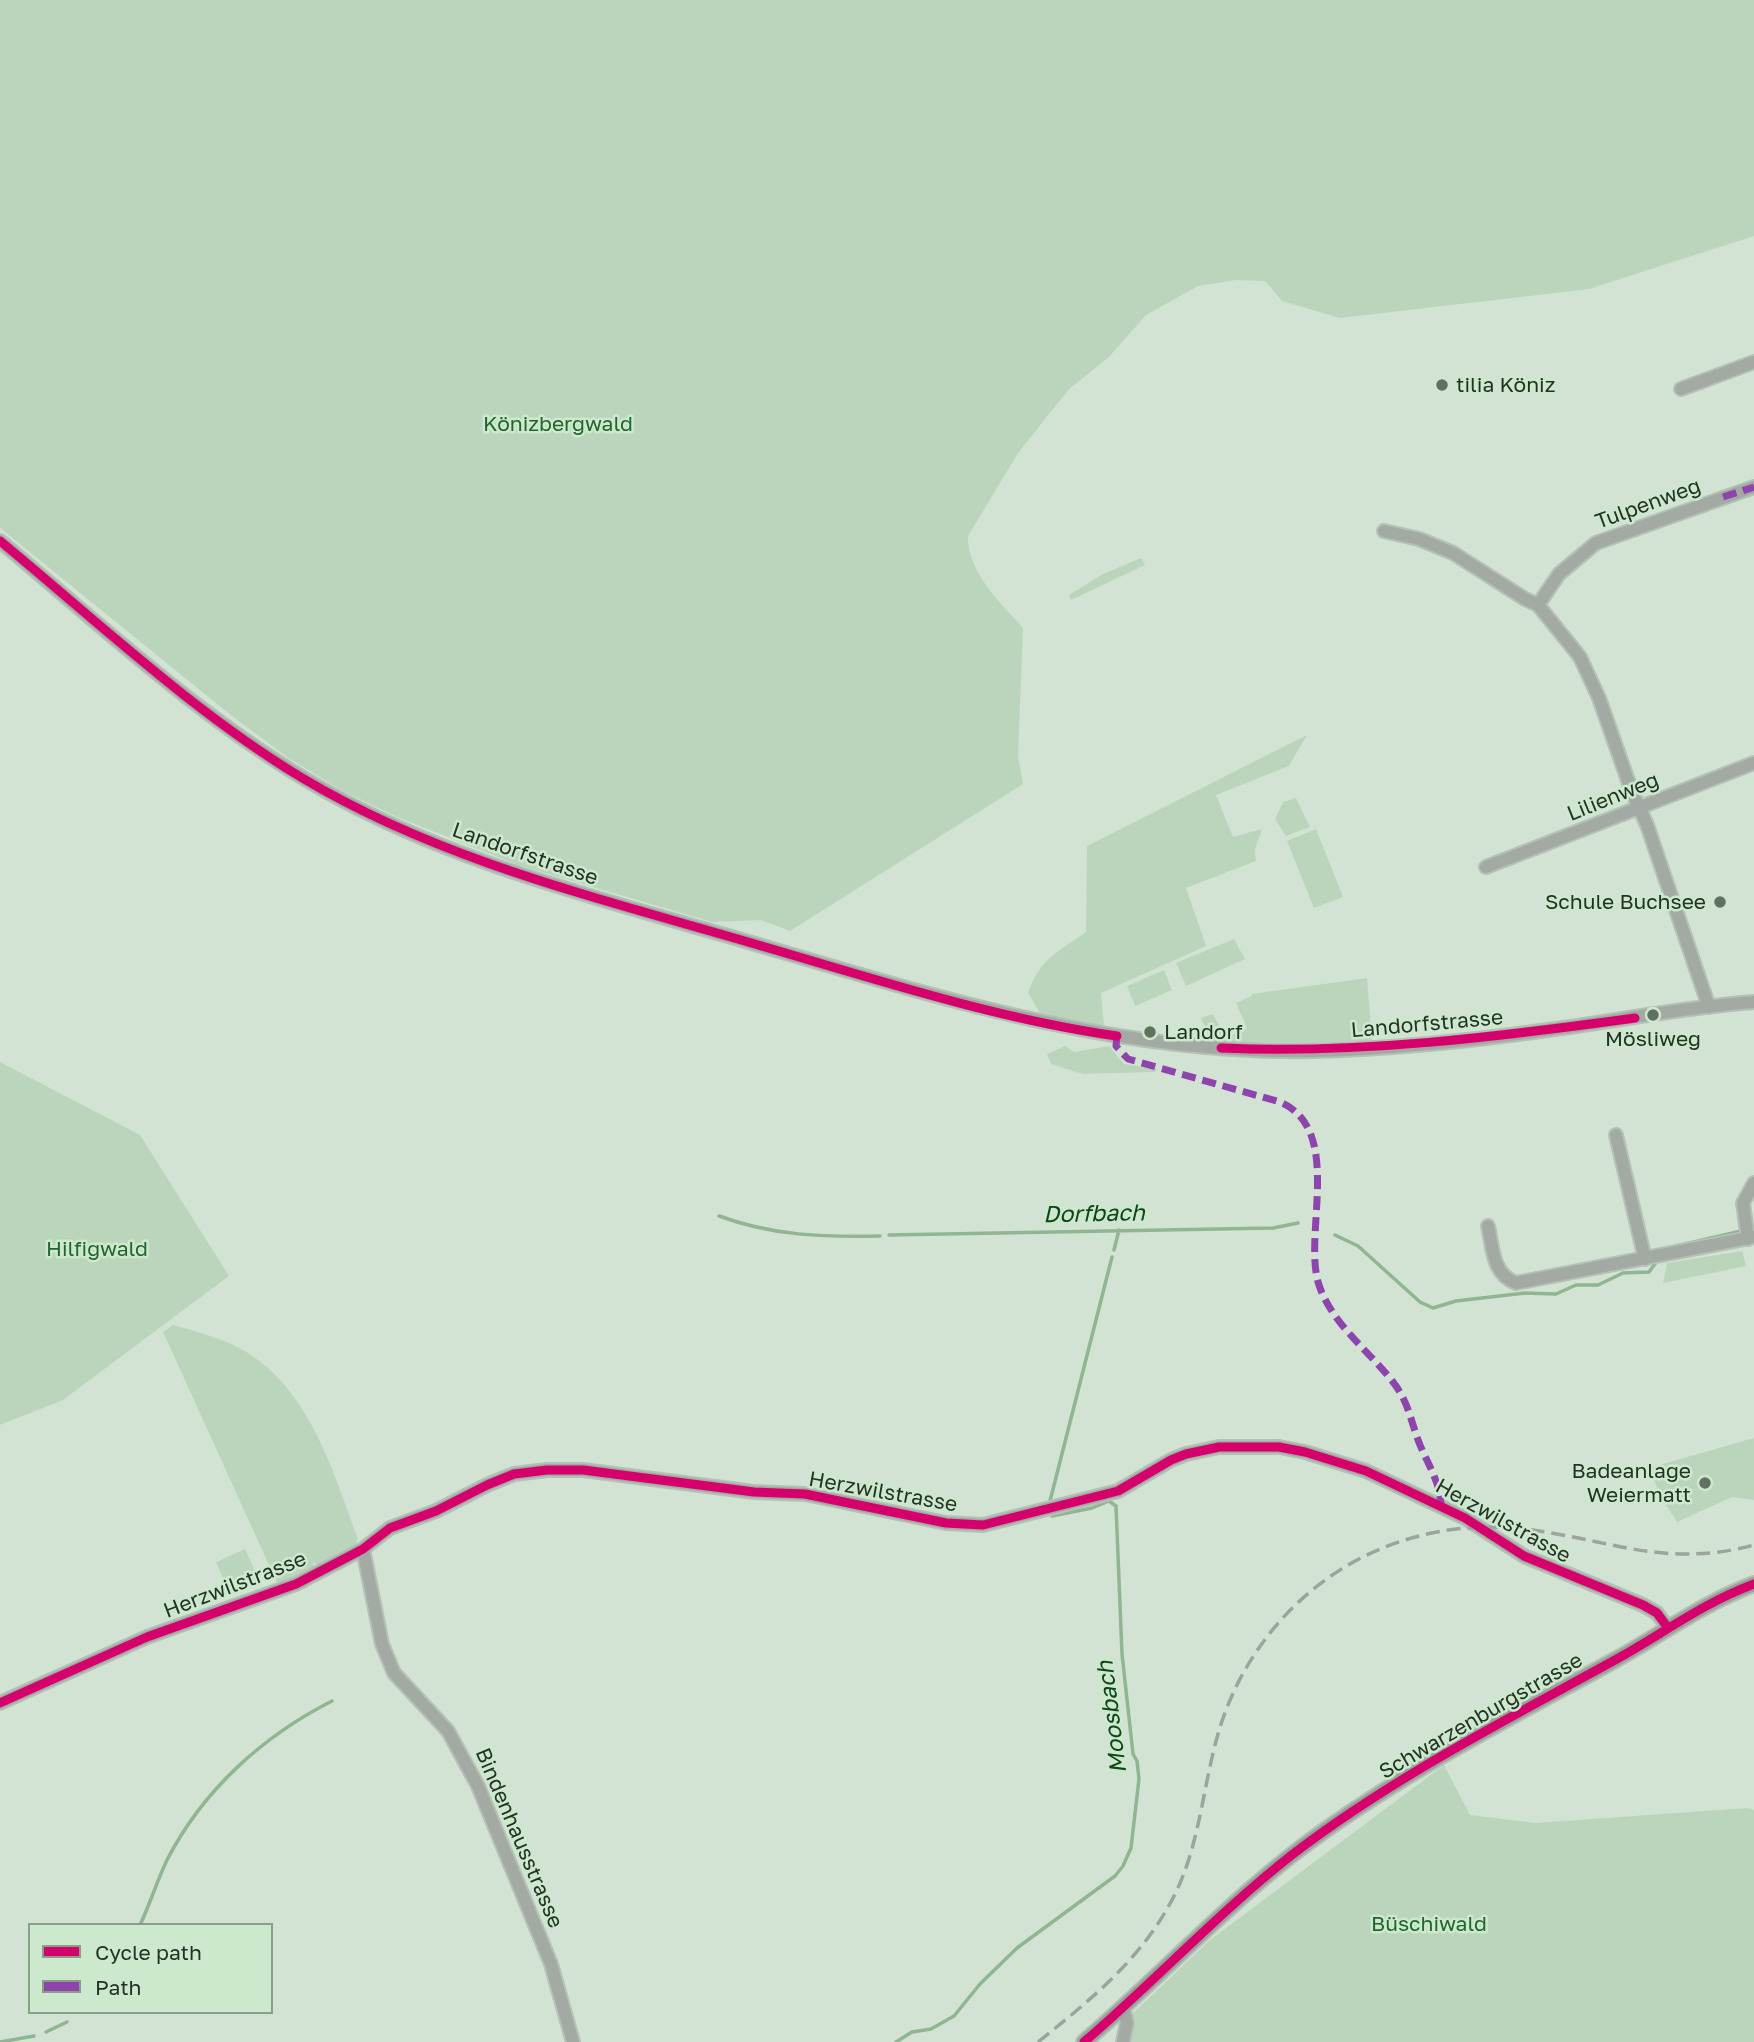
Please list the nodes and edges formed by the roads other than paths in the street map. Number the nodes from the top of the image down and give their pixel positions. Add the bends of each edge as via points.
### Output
1 (1754, 362) edge
2 (1681, 389) dead end
3 (1754, 487) edge
4 (1384, 531) dead end
5 (0, 541) edge
6 (1538, 605) junction
7 (1754, 763) edge
8 (1638, 807) junction
9 (1486, 867) dead end
10 (1754, 1002) edge
11 (1709, 1007) junction
12 (1616, 1135) dead end
13 (1754, 1183) edge
14 (1488, 1226) dead end
15 (1751, 1238) edge
16 (1645, 1259) junction
17 (363, 1549) junction
18 (1754, 1584) edge
19 (1668, 1628) junction
20 (0, 1703) edge
21 (1124, 2007) junction
22 (573, 2042) edge
23 (1084, 2042) edge
24 (1123, 2042) edge

1 - 2 street
3 - 6 street, Tulpenweg via 1595,543 1559,574
4 - 6 street via 1453,553
5 - 11 street, Landorfstrasse via 252,745 357,808 453,849 586,895 911,988 1091,1032 1268,1050 1486,1038
6 - 8 street via 1571,644 1589,675
7 - 8 street, Lilienweg
8 - 9 street, Lilienweg
8 - 11 street
10 - 11 street, Landorfstrasse
12 - 16 street
13 - 15 street via 1742,1203
14 - 16 street via 1498,1270 1516,1283
15 - 16 street
17 - 19 street, Herzwilstrasse via 390,1528 486,1485 514,1474 547,1469 817,1496 946,1523 982,1525 1118,1492 1186,1454 1255,1445 1323,1457 1408,1490 1465,1518 1524,1556 1643,1605 1657,1613
17 - 20 street, Herzwilstrasse via 296,1584 147,1637
17 - 22 street, Bindenhausstrasse via 388,1659 402,1685 448,1731 478,1786 551,1964
18 - 19 main road, Schwarzenburgstrasse via 1711,1601
19 - 21 main road, Schwarzenburgstrasse via 1341,1819 1251,1888
21 - 23 main road, Schwarzenburgstrasse
21 - 24 street

